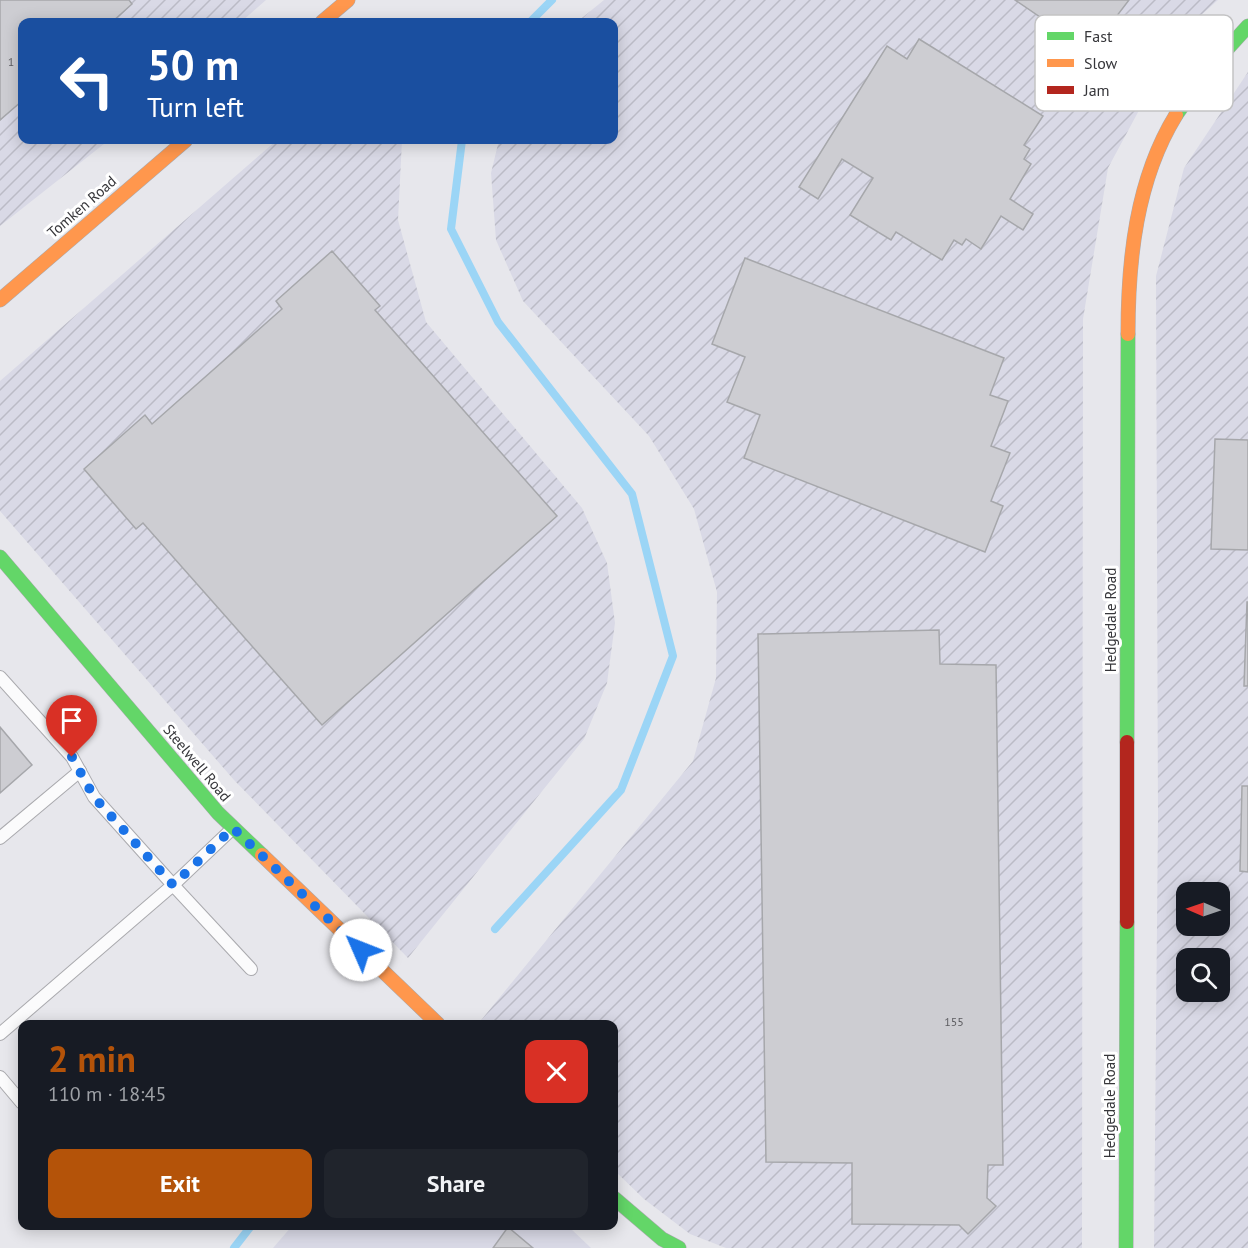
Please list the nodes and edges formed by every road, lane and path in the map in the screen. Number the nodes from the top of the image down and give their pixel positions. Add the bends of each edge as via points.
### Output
1 (348, 0) edge
2 (327, 18) edge
3 (1248, 26) edge
4 (1233, 41) edge
5 (1178, 111) edge
6 (181, 144) edge
7 (0, 300) edge
8 (0, 557) edge
9 (0, 677) edge
10 (80, 771) junction
11 (233, 828) junction
12 (0, 838) edge
13 (173, 885) junction
14 (251, 969) dead end
15 (434, 1020) edge
16 (0, 1034) edge
17 (0, 1077) edge
18 (18, 1098) edge
19 (618, 1201) edge
20 (679, 1248) edge
21 (1126, 1248) edge

1 - 2 street
3 - 4 street, Hedgedale Road
5 - 21 street, Hedgedale Road via 1154,165 1136,226 1128,283
6 - 7 street, Tomken Road
8 - 11 street, Steelwell Road
9 - 10 lane
10 - 12 lane
10 - 13 lane via 94,797
11 - 13 lane
11 - 15 street, Steelwell Road
13 - 14 lane
13 - 16 lane
17 - 18 lane
19 - 20 street

